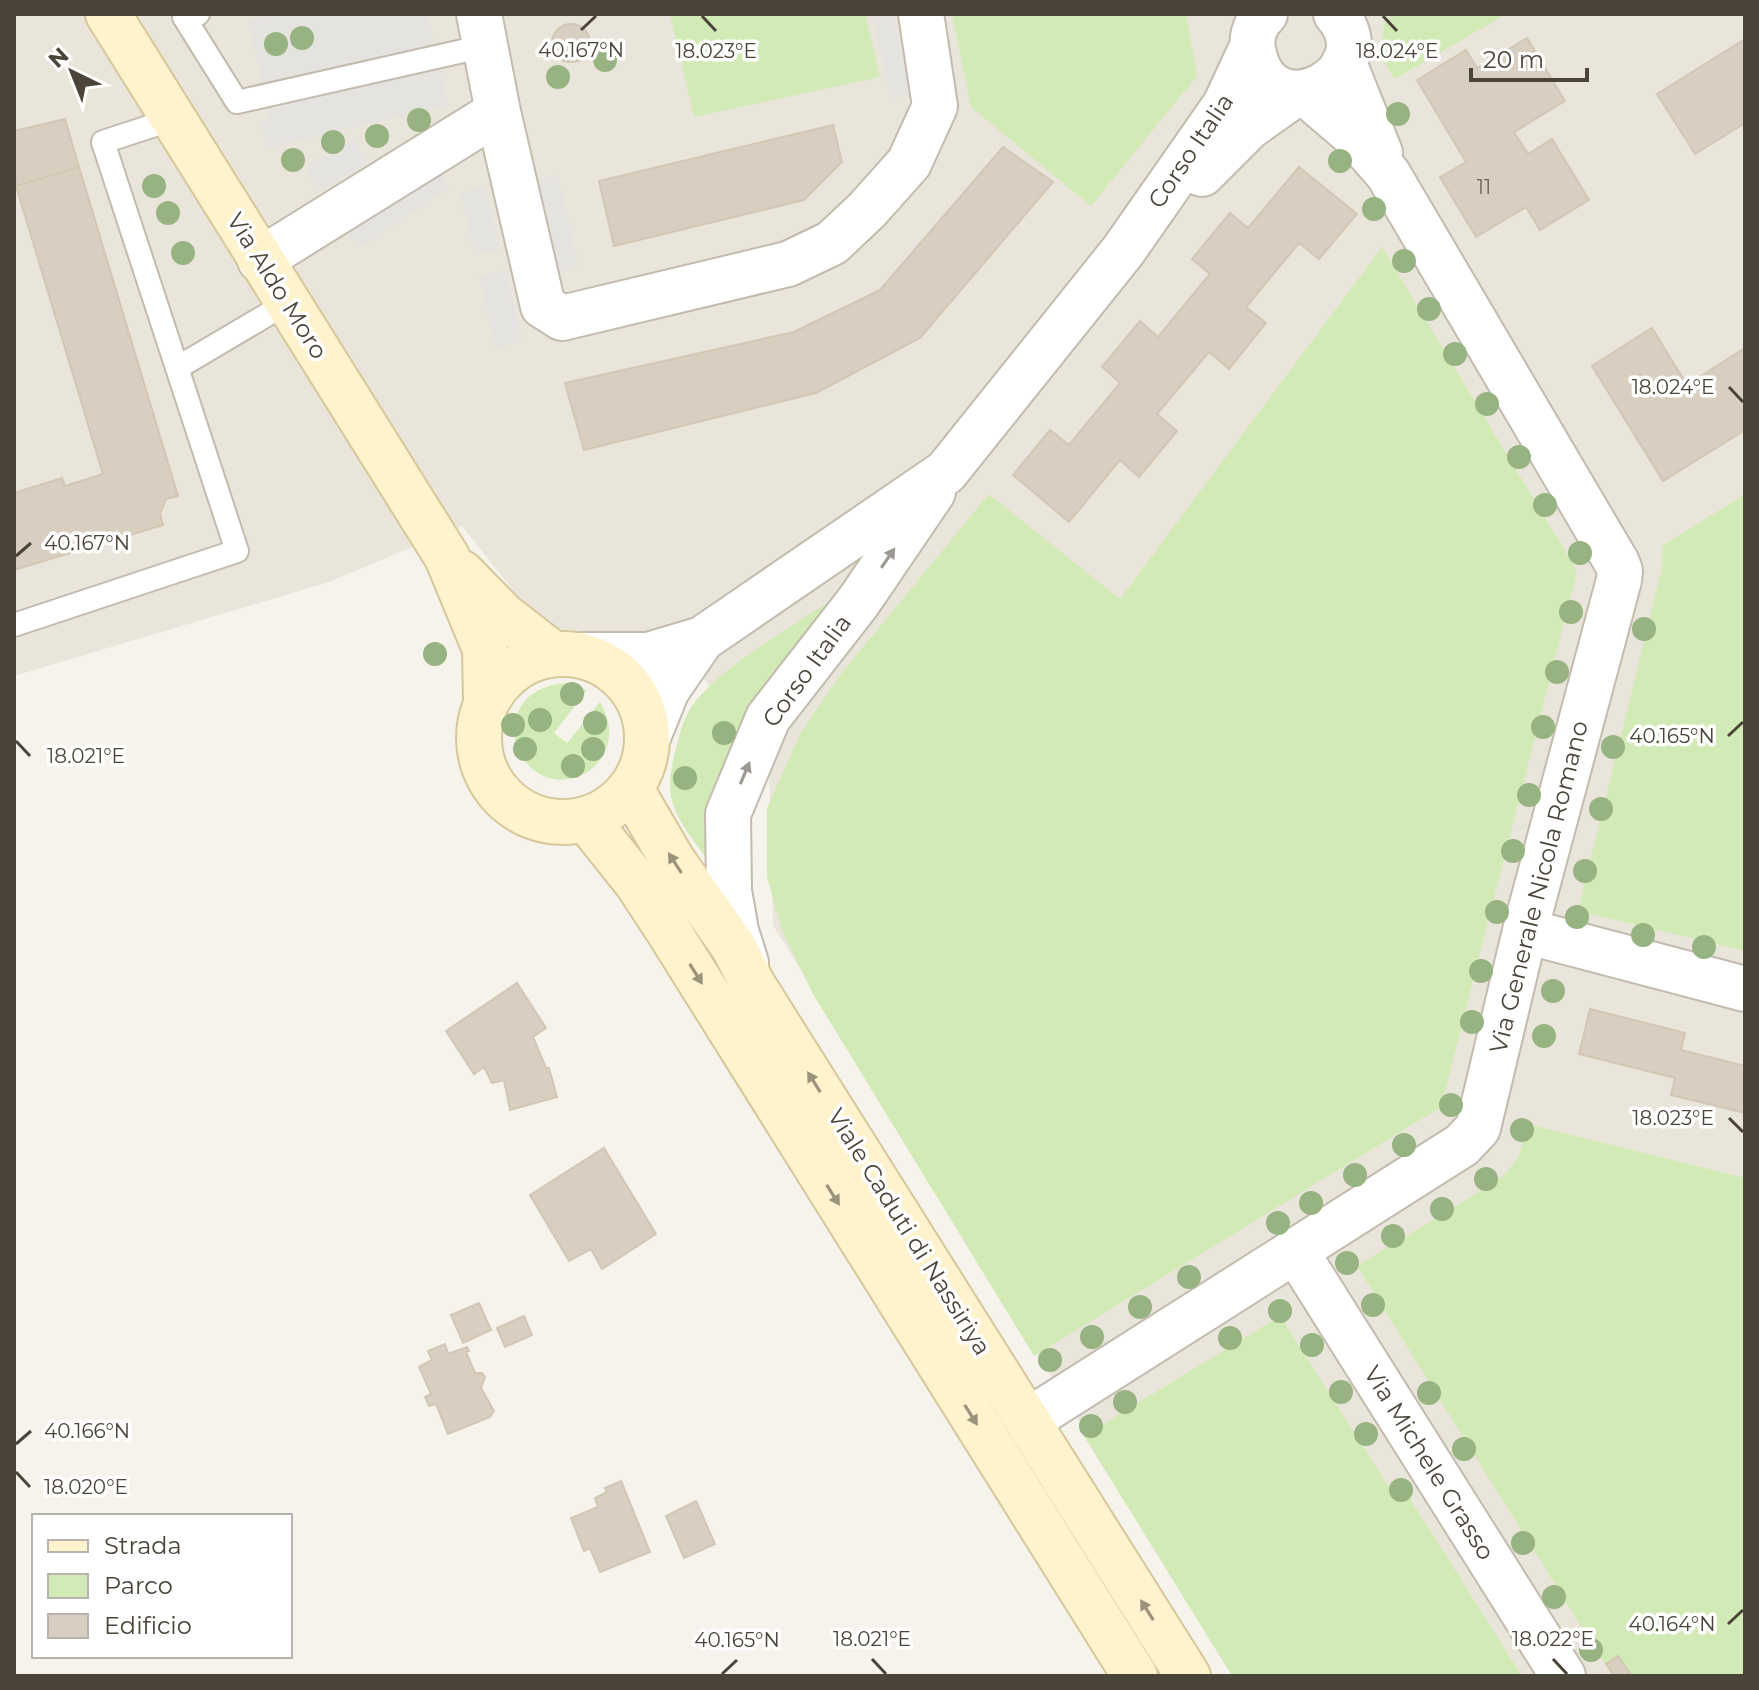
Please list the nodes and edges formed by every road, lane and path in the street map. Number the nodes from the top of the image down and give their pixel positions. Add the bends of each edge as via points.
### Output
1 (108, 14) edge
2 (921, 14) edge
3 (188, 15) edge
4 (1254, 27) edge
5 (482, 30) edge
6 (1348, 35) edge
7 (1301, 93) junction
8 (498, 112) junction
9 (173, 119) junction
10 (1388, 174) junction
11 (1123, 251) junction
12 (260, 260) junction
13 (287, 303) junction
14 (177, 368) junction
15 (946, 472) junction
16 (447, 557) junction
17 (14, 625) edge
18 (702, 639) junction
19 (568, 654) junction
20 (486, 701) junction
21 (648, 737) junction
22 (631, 789) junction
23 (586, 819) junction
24 (1525, 931) junction
25 (753, 985) junction
26 (1745, 989) edge
27 (1295, 1250) junction
28 (1029, 1420) junction
29 (1135, 1676) edge
30 (1188, 1676) edge
31 (1563, 1676) edge

1 - 9 main road, Via Aldo Moro
2 - 8 street via 935,106 909,163 832,243 788,264 562,318 543,306
3 - 5 lane via 237,102
4 - 7 street, Corso Italia via 1256,64 1266,79 1280,89
4 - 11 street, Corso Italia via 1225,105
5 - 8 street
6 - 7 street, Corso Italia via 1335,78
6 - 10 street, Via Generale Nicola Romano
7 - 10 street, Via Generale Nicola Romano via 1353,134
7 - 11 street, Corso Italia via 1249,127
8 - 12 street
9 - 12 main road, Via Aldo Moro
9 - 14 lane via 103,142
10 - 24 street, Via Generale Nicola Romano via 1620,571
11 - 15 street, Corso Italia
12 - 13 main road, Via Aldo Moro
13 - 14 lane
13 - 16 main road, Via Aldo Moro
14 - 17 lane via 237,551
15 - 18 street, Corso Italia
25 -> 15 street, Corso Italia via 729,891 728,814 768,718 859,601
16 - 19 main road, Via Aldo Moro via 504,616
16 - 20 main road, Via Aldo Moro via 485,649
18 - 19 street, Corso Italia via 648,655
18 - 21 street, Corso Italia via 667,690
19 - 20 main road via 525,661 502,678
19 - 21 main road via 609,667 630,685 643,710
20 - 23 main road via 478,728 479,756 490,782 508,803 531,817 558,823
21 - 22 main road via 644,764
22 - 23 main road via 611,808
25 -> 22 main road, Viale Caduti di Nassiriya
23 -> 29 main road, Viale Caduti di Nassiriya via 661,919
24 - 26 street
24 - 27 street, Via Generale Nicola Romano via 1478,1128 1462,1145
28 -> 25 main road, Viale Caduti di Nassiriya
27 - 28 street, Via Generale Nicola Romano
27 - 31 street, Via Michele Grasso
30 -> 28 main road, Viale Caduti di Nassiriya

